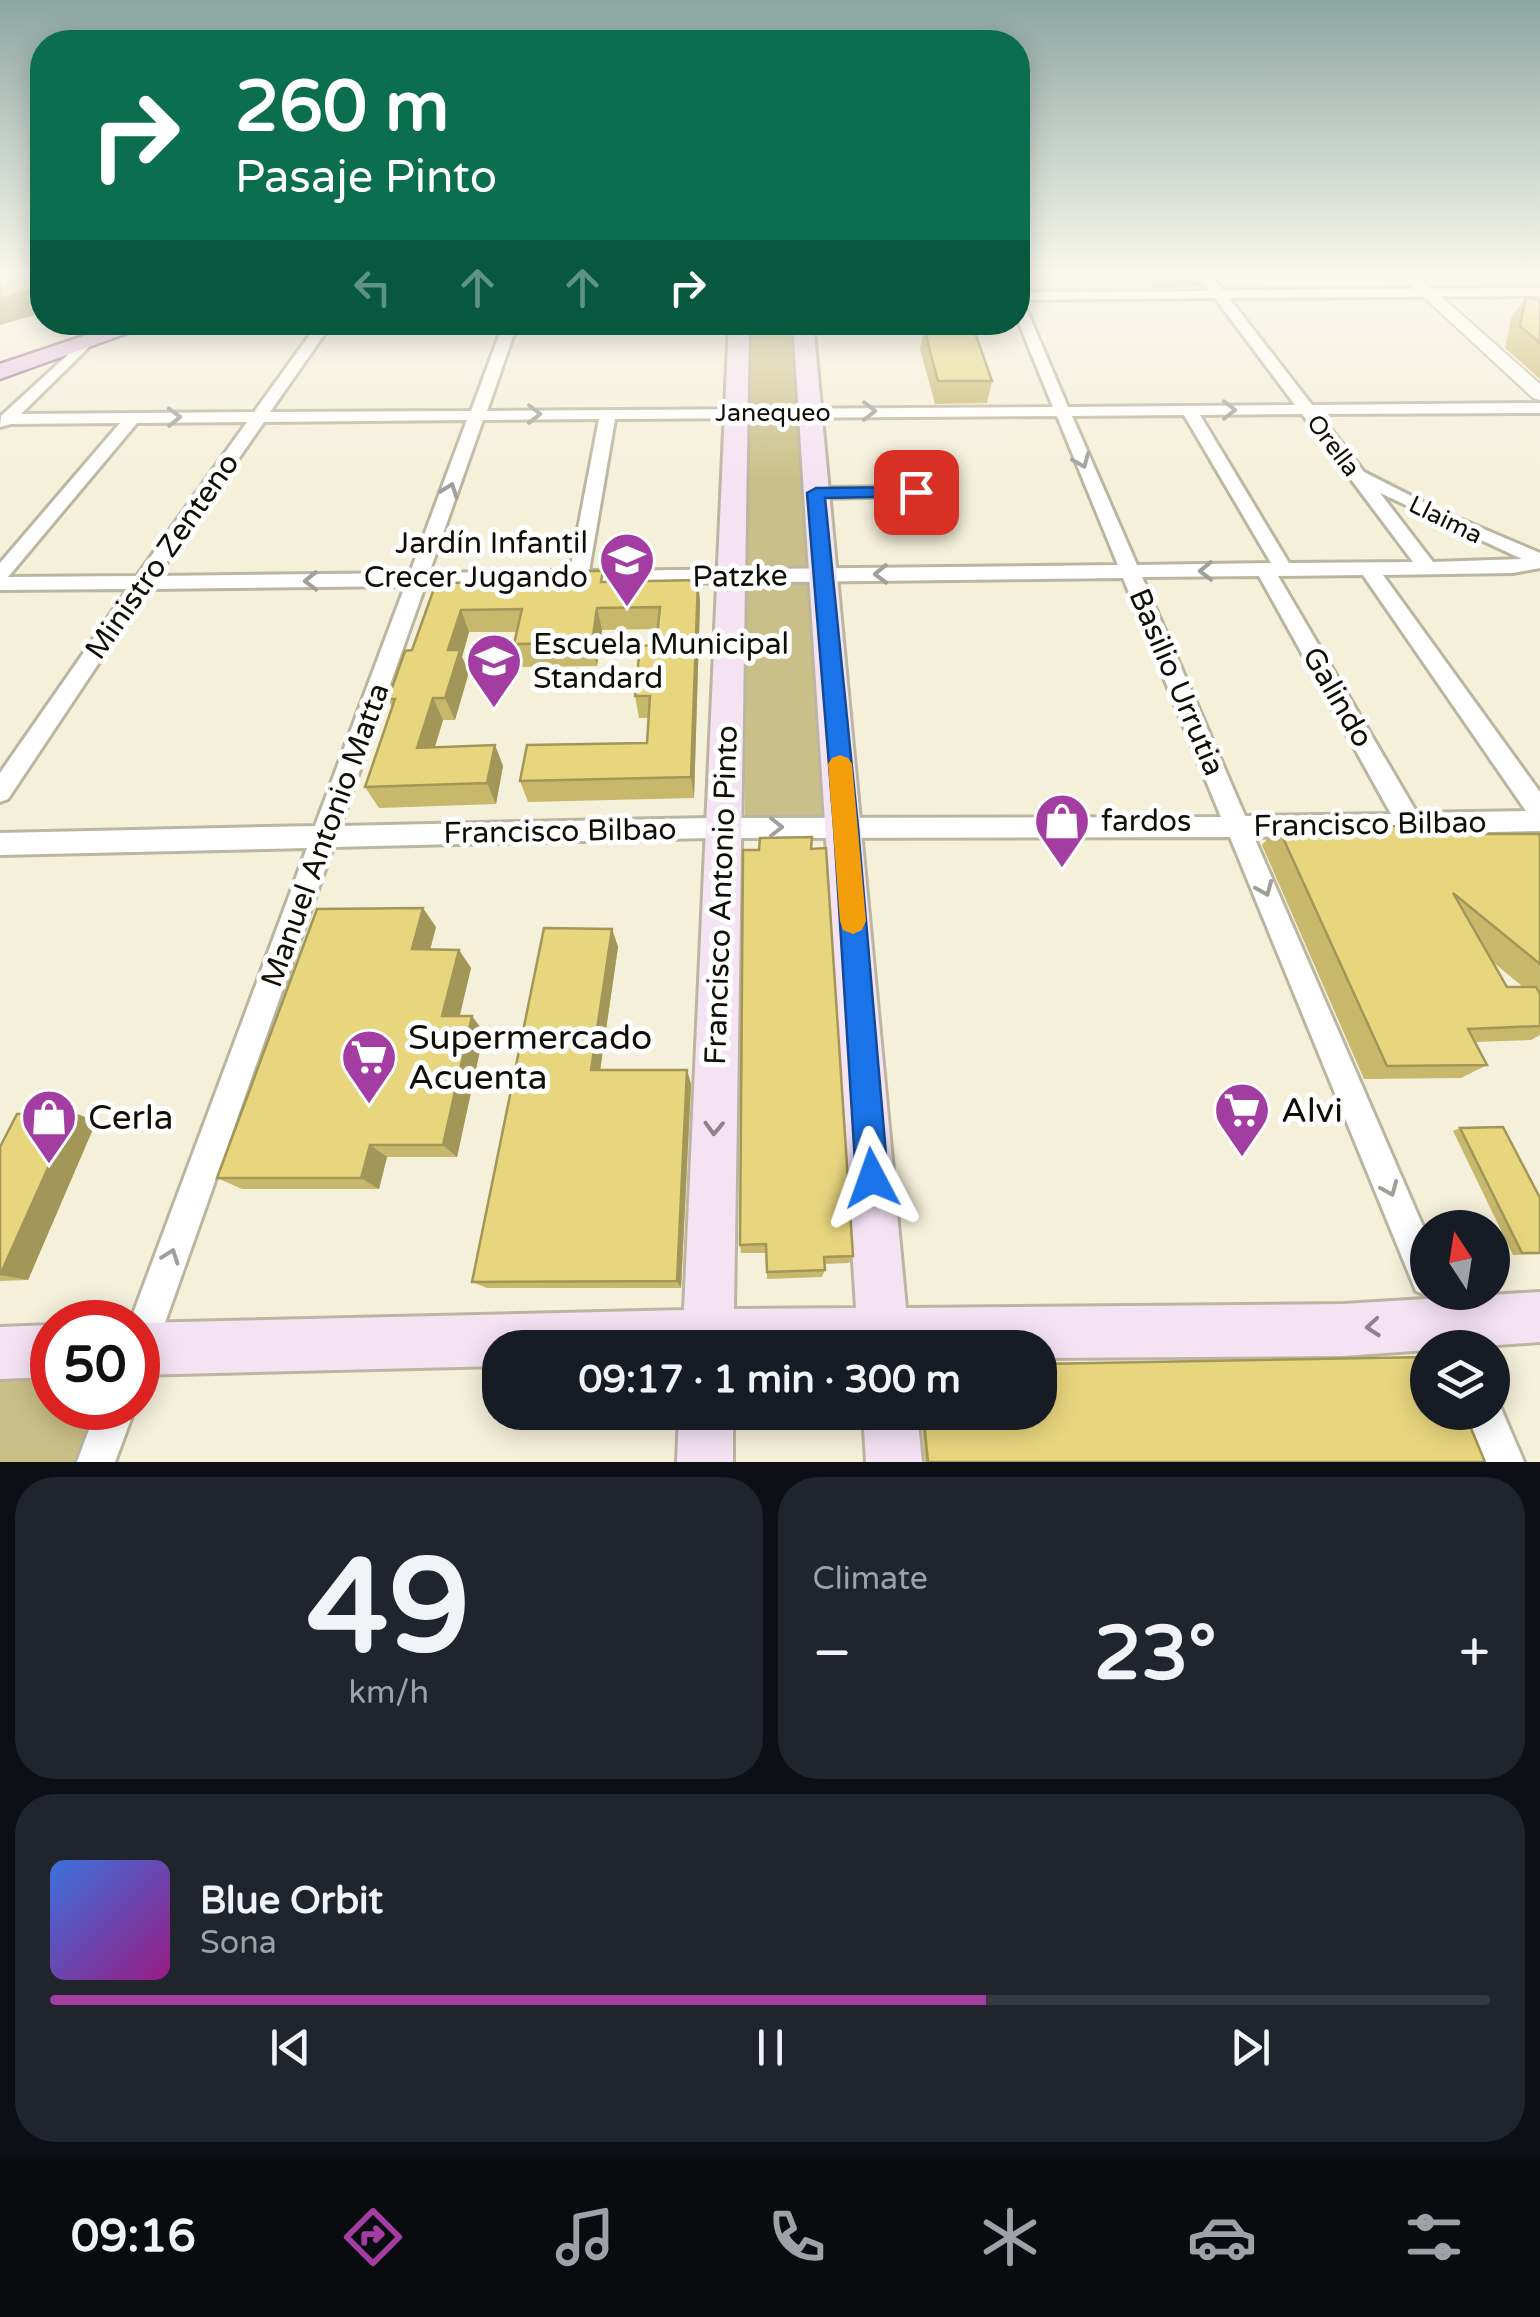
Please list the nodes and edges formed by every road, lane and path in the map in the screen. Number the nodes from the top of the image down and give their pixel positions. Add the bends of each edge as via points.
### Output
1 (49, 343) edge
2 (311, 343) edge
3 (503, 343) edge
4 (738, 343) edge
5 (804, 343) edge
6 (1033, 343) edge
7 (1256, 343) edge
8 (1484, 343) edge
9 (84, 344) joint
10 (0, 360) edge
11 (0, 372) edge
12 (1540, 394) edge
13 (1540, 408) edge
14 (1306, 409) junction
15 (1060, 410) junction
16 (1188, 410) junction
17 (736, 412) junction
18 (809, 412) junction
19 (262, 414) junction
20 (478, 414) junction
21 (608, 414) junction
22 (133, 418) junction
23 (3, 422) edge
24 (1355, 472) junction
25 (916, 492) dead end
26 (816, 493) junction
27 (1540, 561) edge
28 (1428, 568) junction
29 (1369, 569) junction
30 (1274, 570) junction
31 (1130, 572) junction
32 (0, 575) edge
33 (822, 575) junction
34 (729, 576) junction
35 (578, 578) junction
36 (417, 580) junction
37 (142, 583) junction
38 (0, 584) edge
39 (0, 792) edge
40 (1540, 811) edge
41 (1540, 820) edge
42 (1410, 824) junction
43 (846, 827) junction
44 (1239, 827) junction
45 (723, 828) junction
46 (325, 837) junction
47 (0, 844) edge
48 (1410, 1236) edge
49 (156, 1300) edge
50 (1441, 1310) edge
51 (1540, 1316) edge
52 (708, 1330) edge
53 (883, 1330) edge
54 (1057, 1337) edge
55 (482, 1344) edge
56 (160, 1348) edge
57 (30, 1351) edge
58 (0, 1352) edge
59 (108, 1430) edge
60 (706, 1430) edge
61 (891, 1430) edge
62 (1492, 1430) edge
63 (96, 1462) edge
64 (705, 1462) edge
65 (894, 1462) edge
66 (1506, 1462) edge

1 - 10 main road
2 - 19 street, Ministro Zenteno
3 - 20 street, Manuel Antonio Matta
4 - 17 main road, Francisco Antonio Pinto
5 - 18 main road
6 - 15 street, Basilio Urrutia
7 - 14 street, Orella
8 - 12 street
9 - 11 main road
9 - 23 street
13 - 14 street, Janequeo
16 -> 14 street, Janequeo
14 - 24 street, Orella
15 - 16 street, Janequeo
18 -> 15 street, Janequeo
15 -> 31 street, Basilio Urrutia
16 - 30 street, Galindo
17 - 18 street, Janequeo
17 - 21 street, Janequeo
17 - 34 main road, Francisco Antonio Pinto
18 - 26 main road
19 - 20 street, Janequeo
22 -> 19 street, Janequeo
19 - 37 street, Ministro Zenteno
20 -> 21 street, Janequeo
36 -> 20 street, Manuel Antonio Matta
21 - 35 street
22 - 23 street, Janequeo
22 - 32 street
24 - 27 street, Llaima via 1434,516
24 - 28 street, Orella
25 - 26 street
26 - 33 main road
27 - 28 street, Patzke
28 - 29 street, Patzke
29 - 30 street, Patzke
29 - 40 street
30 -> 31 street, Patzke
30 - 42 street, Galindo
31 -> 33 street, Patzke
31 - 44 street, Basilio Urrutia
33 - 34 street, Patzke
33 - 43 main road
34 - 35 street, Patzke
34 - 45 main road, Francisco Antonio Pinto
35 - 36 street, Patzke
36 -> 37 street, Patzke
36 - 46 street, Manuel Antonio Matta
37 - 38 street, Patzke
37 - 39 street, Ministro Zenteno
41 - 42 street, Francisco Bilbao
42 - 44 street, Francisco Bilbao
43 - 44 street, Francisco Bilbao
45 -> 43 street, Francisco Bilbao
43 - 53 main road
44 -> 48 street, Basilio Urrutia
45 - 46 street, Francisco Bilbao
45 -> 52 main road, Francisco Antonio Pinto
46 - 47 street, Francisco Bilbao
49 -> 46 street, Manuel Antonio Matta
50 - 51 main road
50 -> 54 main road via 1343,1330
55 - 56 main road
57 - 58 main road
59 - 63 street
60 - 64 main road
61 - 65 main road
62 - 66 street

